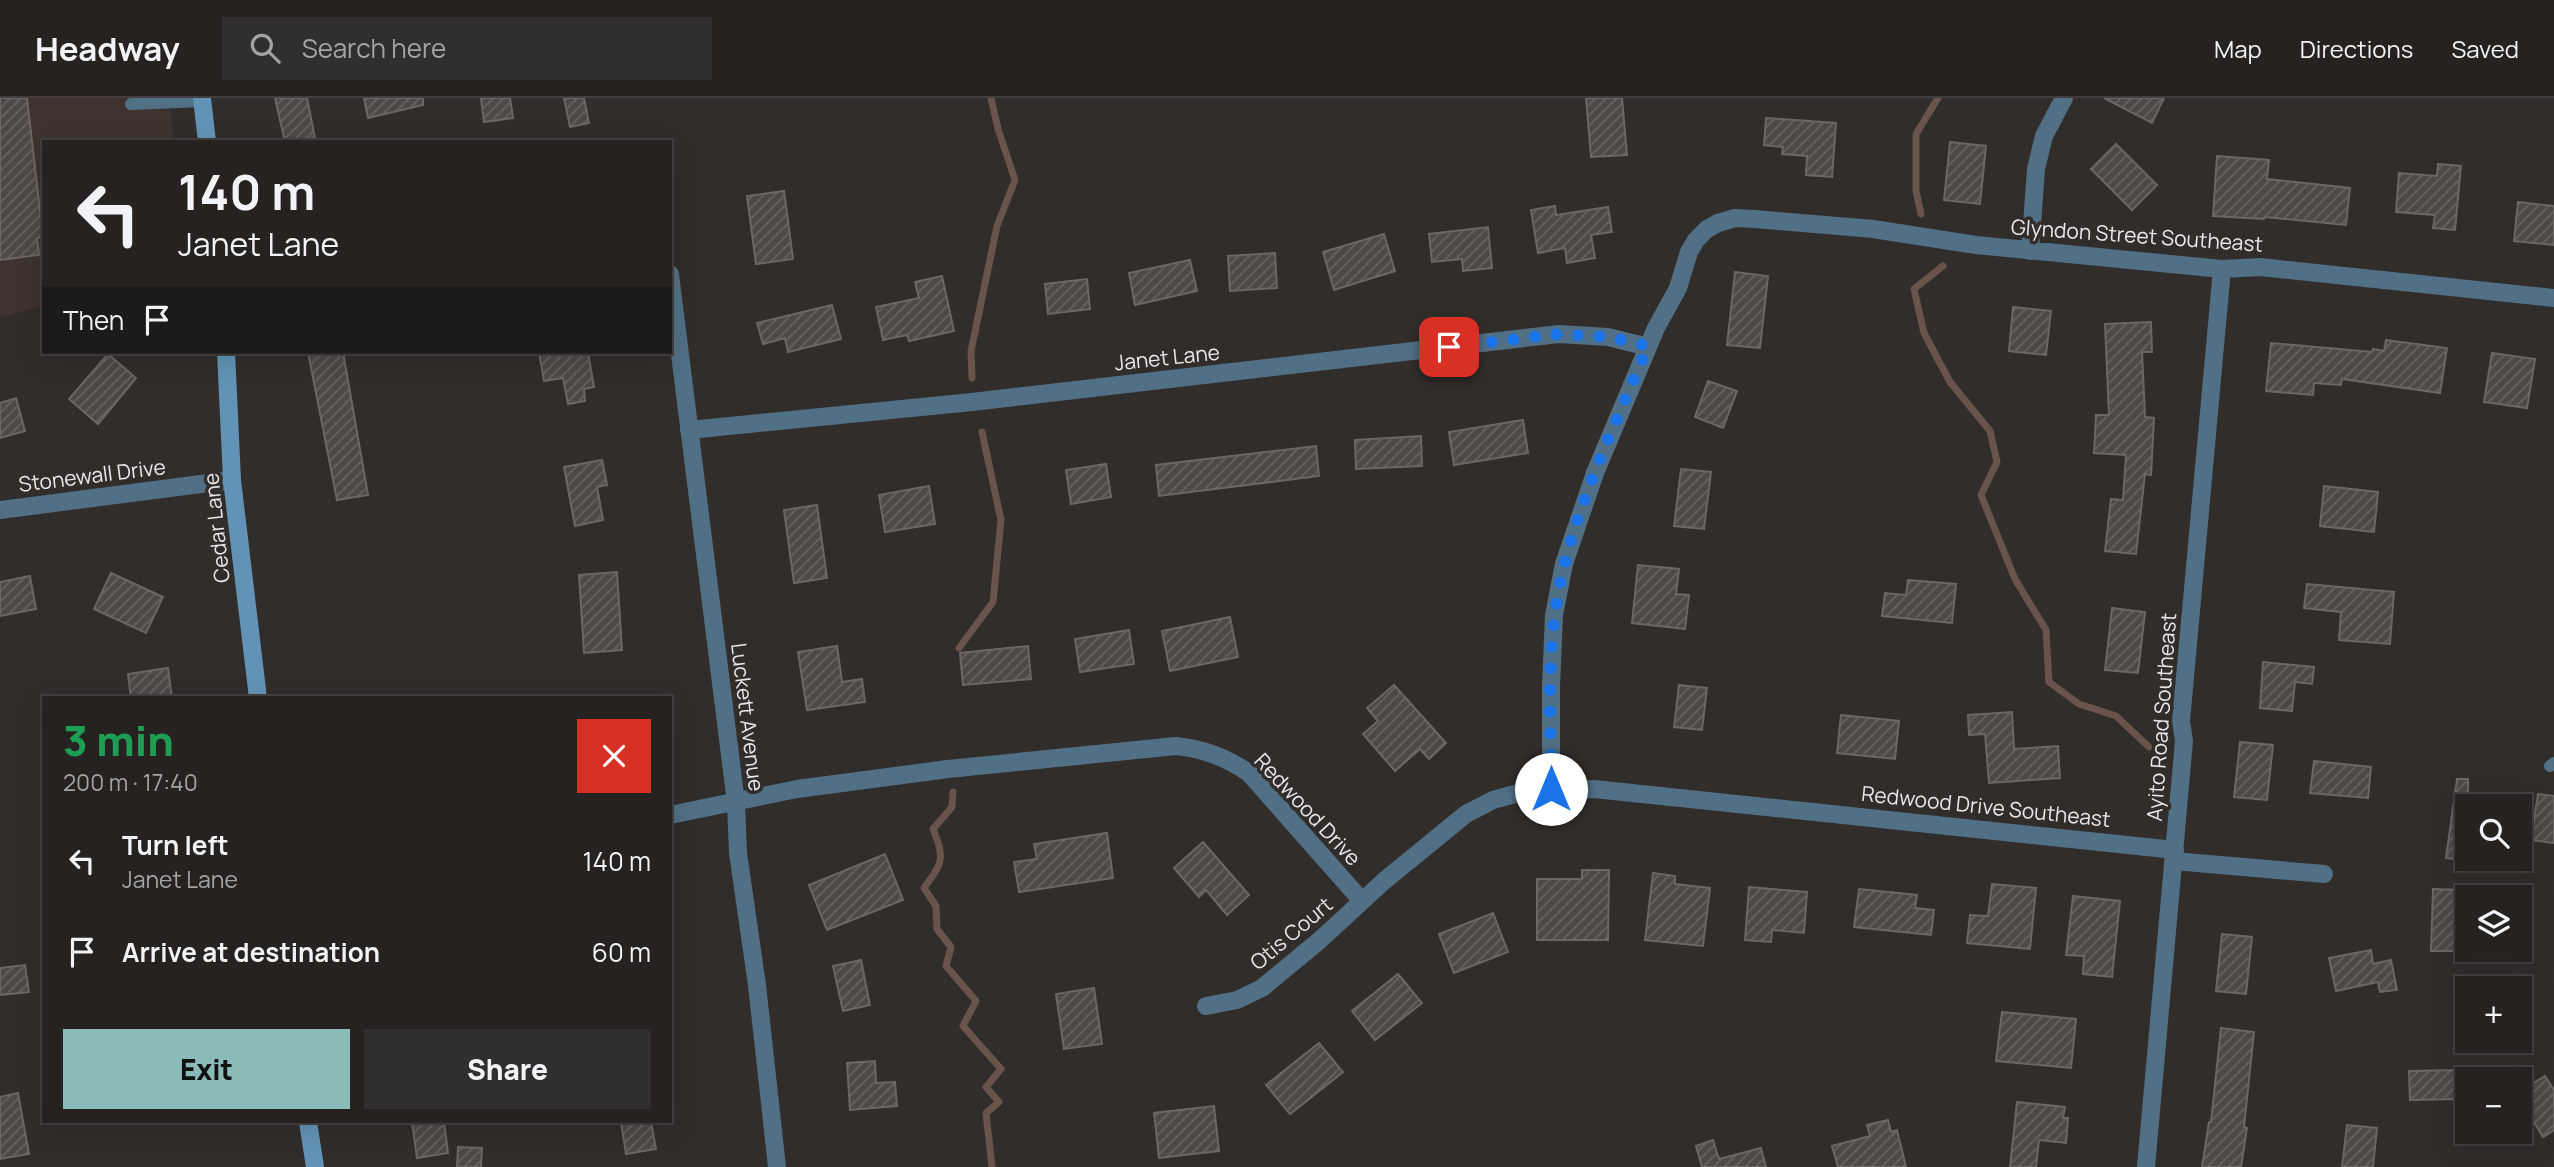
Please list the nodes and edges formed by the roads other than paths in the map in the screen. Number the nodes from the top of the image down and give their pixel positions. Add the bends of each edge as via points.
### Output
1 (2064, 98) edge
2 (202, 100) edge
3 (131, 104) dead end
4 (207, 140) edge
5 (2030, 251) junction
6 (2222, 269) junction
7 (672, 290) edge
8 (2554, 298) edge
9 (1648, 346) junction
10 (226, 354) edge
11 (689, 430) junction
12 (232, 480) junction
13 (0, 510) edge
14 (258, 696) edge
15 (1551, 789) junction
16 (736, 803) junction
17 (672, 815) edge
18 (2174, 855) junction
19 (2324, 874) dead end
20 (1362, 901) junction
21 (1206, 1006) dead end
22 (308, 1123) edge
23 (315, 1167) edge
24 (777, 1167) edge
25 (2146, 1167) edge

1 - 5 street via 2045,136 2036,169
2 - 3 lane
2 - 4 main road
5 - 6 street, Glyndon Street Southeast
5 - 9 street, Glyndon Street Southeast via 1873,229 1735,218 1718,223 1689,252 1678,288
6 - 8 street, Glyndon Street Southeast via 2260,267
6 - 18 street, Ayito Road Southeast via 2181,722 2184,741
7 - 11 street, Luckett Avenue
9 - 11 street, Janet Lane via 1608,337 1559,334 1012,398
9 - 15 street via 1595,473 1564,564 1554,627
10 - 12 main road, Cedar Lane
11 - 16 street, Luckett Avenue
12 - 13 street, Stonewall Drive
12 - 14 main road, Cedar Lane
15 - 18 street, Redwood Drive Southeast via 1594,789 1835,814
15 - 20 street via 1493,800 1466,814
16 - 17 street, Redwood Drive
16 - 20 street, Redwood Drive via 797,789 948,769 1176,746 1202,749 1249,774
16 - 24 street, Luckett Avenue via 738,853
18 - 19 street, Redwood Drive Southeast
18 - 25 street, Ayito Road Southeast
20 - 21 street, Otis Court via 1262,988 1237,1000
22 - 23 main road

